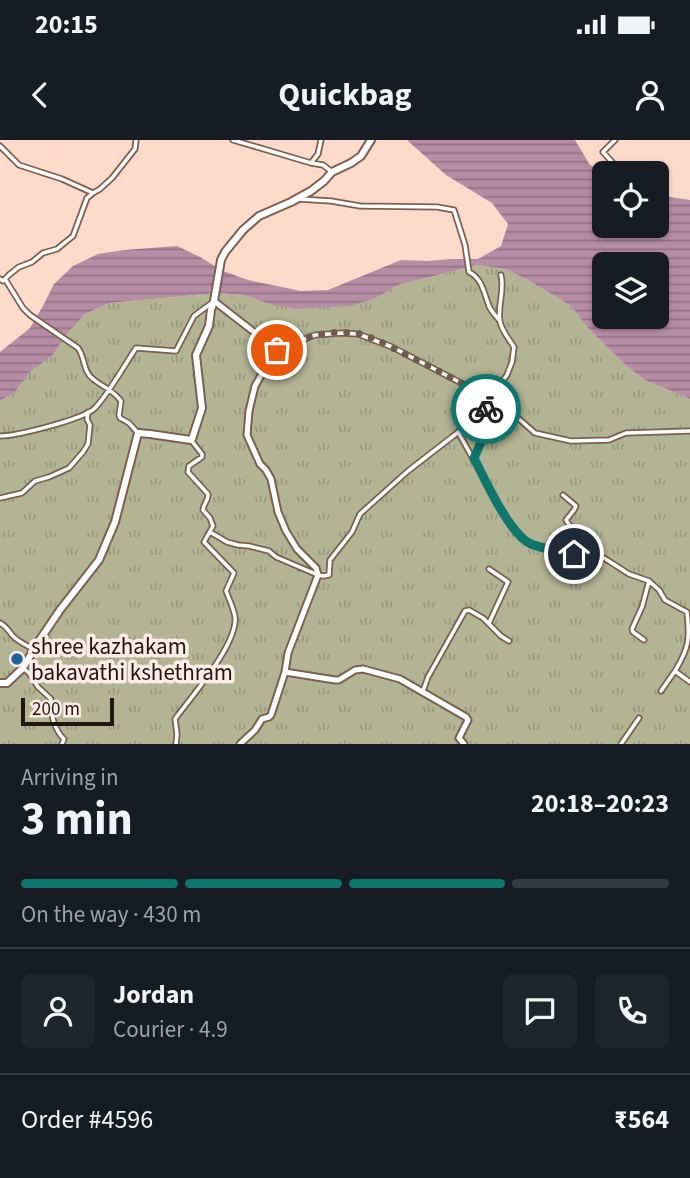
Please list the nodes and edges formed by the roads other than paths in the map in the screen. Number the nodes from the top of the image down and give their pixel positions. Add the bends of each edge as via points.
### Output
1 (136, 140) edge
2 (233, 140) edge
3 (321, 140) edge
4 (371, 140) edge
5 (615, 140) edge
6 (0, 146) edge
7 (611, 161) edge
8 (311, 163) junction
9 (332, 172) junction
10 (93, 193) junction
11 (297, 199) junction
12 (501, 275) dead end
13 (2, 279) edge
14 (214, 298) junction
15 (500, 321) junction
16 (277, 352) junction
17 (108, 388) junction
18 (492, 399) junction
19 (499, 404) junction
20 (484, 410) junction
21 (495, 411) dead end
22 (88, 412) junction
23 (690, 431) edge
24 (458, 432) junction
25 (138, 433) junction
26 (0, 436) edge
27 (191, 440) junction
28 (474, 458) junction
29 (563, 495) dead end
30 (0, 498) edge
31 (210, 532) junction
32 (565, 551) junction
33 (489, 569) dead end
34 (318, 575) junction
35 (649, 581) junction
36 (689, 610) edge
37 (0, 622) edge
38 (489, 623) junction
39 (644, 640) dead end
40 (509, 641) dead end
41 (34, 649) junction
42 (23, 668) junction
43 (675, 671) junction
44 (285, 672) junction
45 (690, 682) edge
46 (0, 683) edge
47 (662, 691) dead end
48 (422, 693) junction
49 (639, 718) dead end
50 (62, 744) edge
51 (176, 744) edge
52 (240, 744) edge
53 (464, 744) edge
54 (621, 744) edge

1 - 10 street via 135,149 112,178
2 - 8 street
3 - 8 street
4 - 9 main road via 360,156
5 - 7 street via 603,152
6 - 10 street via 19,165
8 - 9 street
9 - 11 main road
10 - 13 street via 70,239
11 - 14 main road via 253,221 230,245 221,260
11 - 15 street via 454,210 469,272 476,275
12 - 15 street
13 - 17 street via 30,315 78,348 90,378
14 - 16 street
14 - 17 street via 194,316 176,351 136,348
14 - 27 main road via 209,326 196,355 202,408
15 - 18 street via 514,347 512,362
16 - 18 street via 315,335 358,334
16 - 34 street via 255,386 247,435 271,479 286,531
17 - 22 street
17 - 25 street via 121,401 120,418
18 - 19 street
18 - 20 street
19 - 21 street
19 - 23 street via 536,433 571,441
20 - 24 street
20 - 28 street via 489,425
22 - 26 street
22 - 30 street via 88,444 69,468 35,481 22,493
24 - 28 street
24 - 34 street via 360,514 330,560 329,575
25 - 27 main road
25 - 41 main road via 115,522 99,560
27 - 31 street via 202,457 188,472 208,494 203,510 213,523
28 - 32 street via 515,531 528,543
29 - 32 street via 576,506 566,520 573,534
31 - 34 street via 238,545 269,551
31 - 51 street via 204,542 234,573 226,591 234,628 222,655 175,719
32 - 35 street via 604,558
33 - 38 street via 508,582
34 - 44 street
35 - 36 street via 665,600
35 - 39 street via 632,629
36 - 43 street via 688,648
37 - 41 street
38 - 40 street
38 - 48 street via 464,611
41 - 42 main road
42 - 46 main road via 7,683
42 - 50 street via 51,699 49,709
43 - 45 street
43 - 47 street
44 - 48 street via 339,680 363,669 400,679
44 - 52 street via 271,715
48 - 53 street via 468,720 459,738
49 - 54 street

